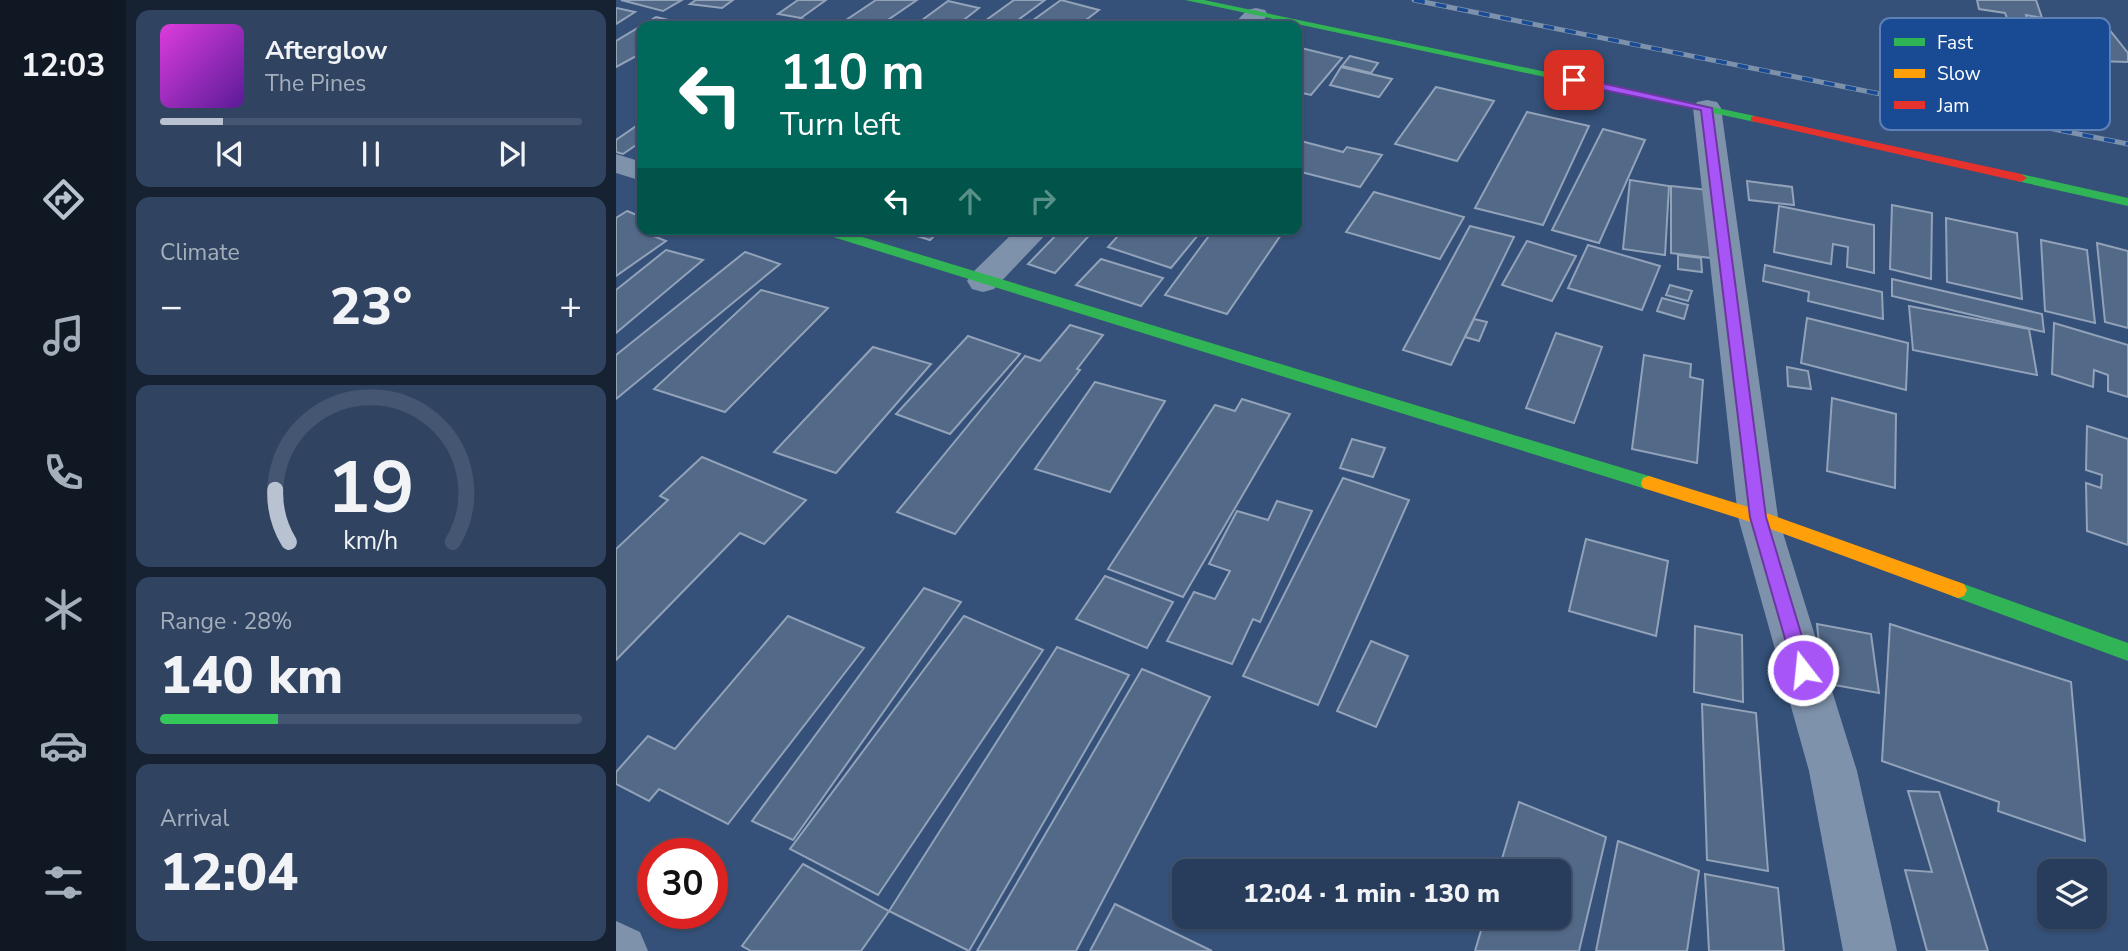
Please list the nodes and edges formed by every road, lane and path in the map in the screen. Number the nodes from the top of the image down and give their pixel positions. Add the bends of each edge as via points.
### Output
1 (1190, 0) edge
2 (1250, 20) edge
3 (1302, 30) edge
4 (1707, 108) junction
5 (616, 163) edge
6 (637, 170) edge
7 (2128, 202) edge
8 (840, 235) edge
9 (1031, 235) edge
10 (983, 281) junction
11 (1758, 517) junction
12 (2128, 652) edge
13 (616, 948) edge
14 (621, 951) edge
15 (1870, 951) edge

1 - 2 street
3 - 4 street
4 - 7 street
4 - 11 street
5 - 6 street
8 - 10 street
9 - 10 street
10 - 11 street
11 - 12 street
11 - 15 street via 1833,771
13 - 14 street

